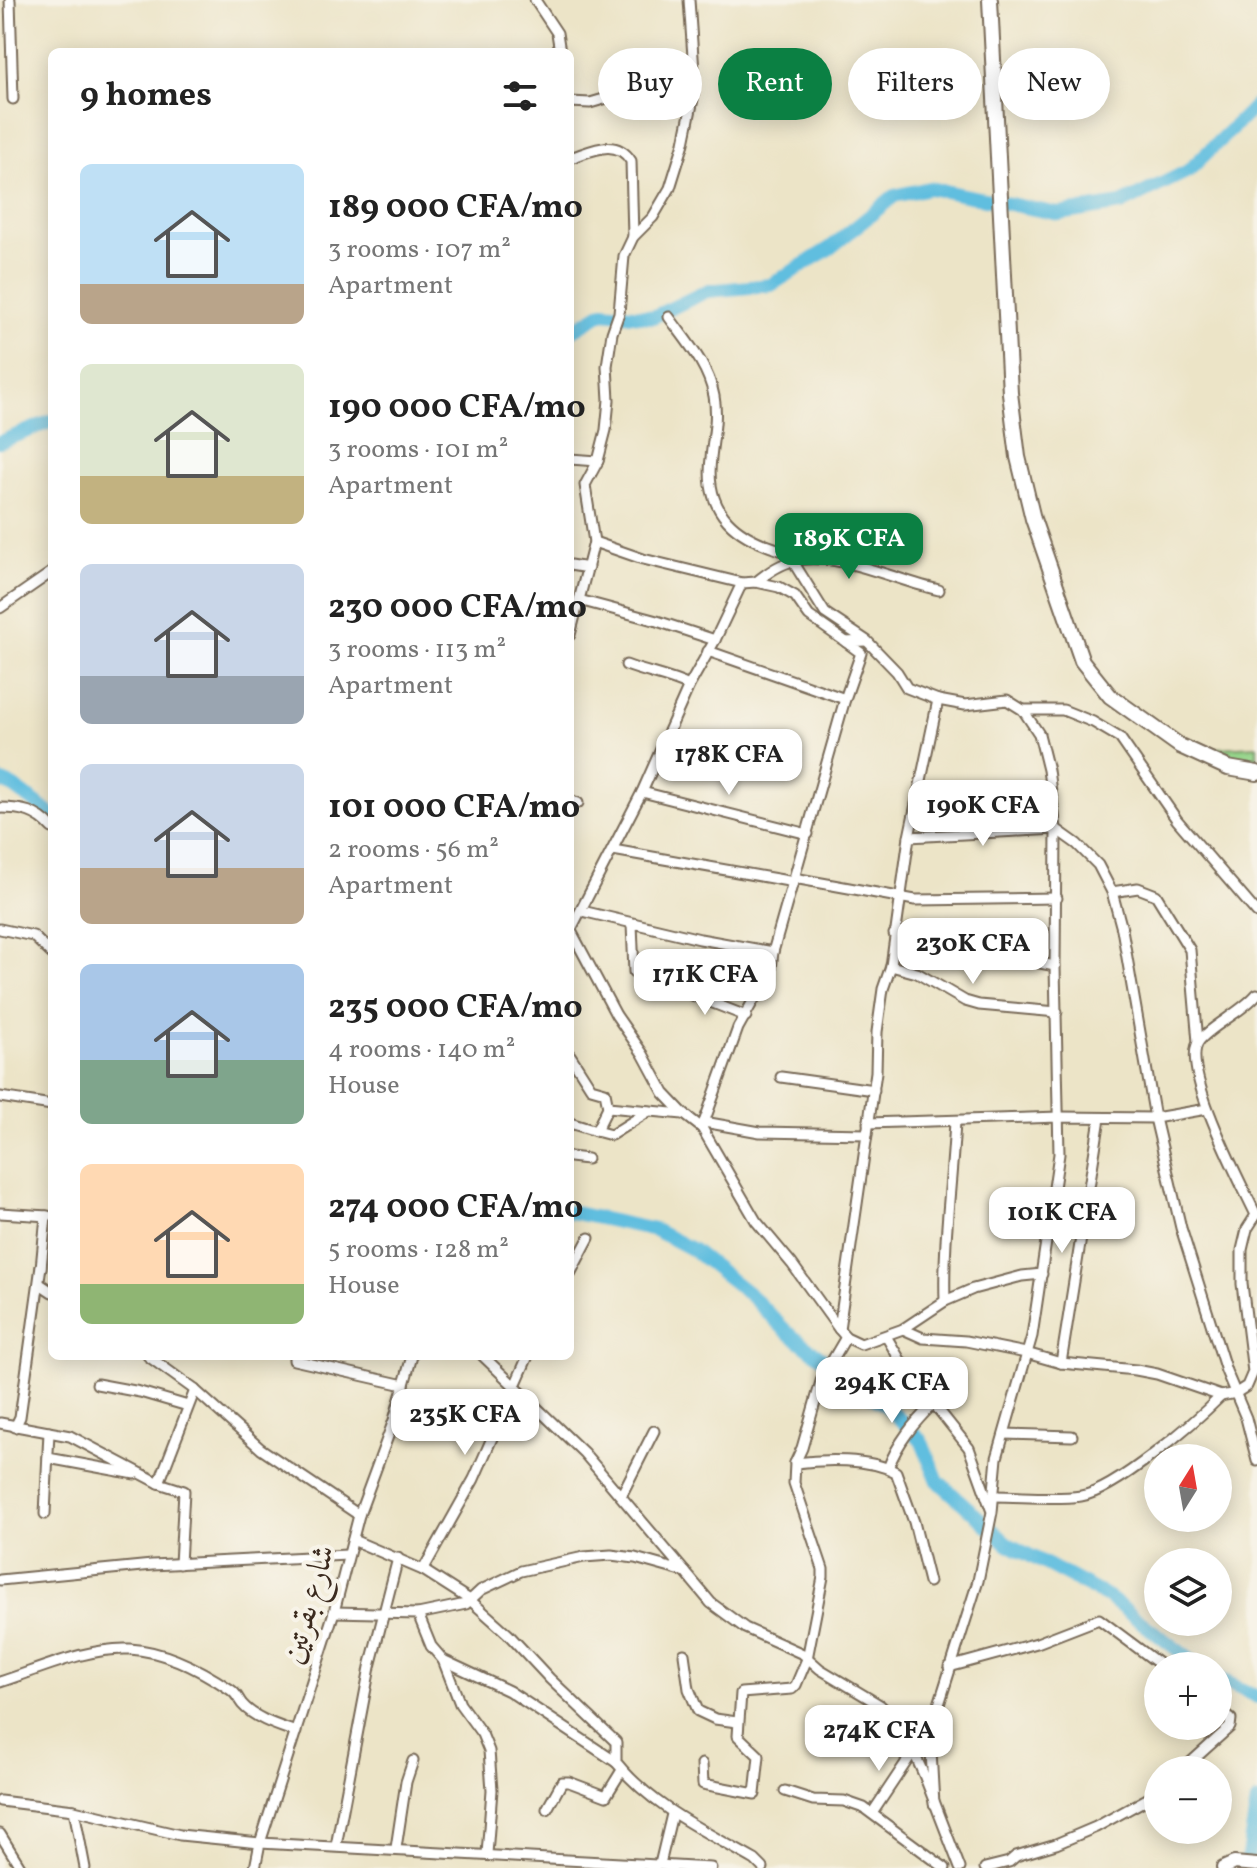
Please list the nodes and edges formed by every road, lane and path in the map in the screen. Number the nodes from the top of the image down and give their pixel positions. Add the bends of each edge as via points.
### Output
1 (10, 0) edge
2 (535, 0) edge
3 (689, 0) edge
4 (990, 0) edge
5 (559, 48) edge
6 (692, 48) edge
7 (13, 99) dead end
8 (598, 101) edge
9 (574, 102) edge
10 (689, 120) edge
11 (574, 157) edge
12 (633, 237) junction
13 (669, 317) dead end
14 (574, 459) edge
15 (598, 461) junction
16 (594, 542) junction
17 (792, 561) junction
18 (574, 566) edge
19 (588, 568) junction
20 (48, 575) edge
21 (756, 582) junction
22 (742, 583) junction
23 (939, 590) dead end
24 (579, 600) junction
25 (0, 608) edge
26 (574, 619) edge
27 (715, 640) junction
28 (867, 641) junction
29 (846, 642) junction
30 (708, 651) junction
31 (626, 665) dead end
32 (689, 686) junction
33 (845, 699) junction
34 (938, 700) junction
35 (1023, 710) junction
36 (1257, 773) edge
37 (642, 792) junction
38 (0, 808) edge
39 (48, 825) edge
40 (1056, 829) junction
41 (808, 834) junction
42 (909, 837) junction
43 (613, 850) junction
44 (794, 880) junction
45 (1112, 892) junction
46 (899, 898) junction
47 (1057, 898) junction
48 (582, 911) junction
49 (1257, 913) edge
50 (574, 924) edge
51 (632, 924) junction
52 (0, 929) edge
53 (894, 934) junction
54 (574, 937) edge
55 (48, 950) edge
56 (773, 952) junction
57 (891, 966) junction
58 (1055, 966) junction
59 (1257, 994) edge
60 (1057, 1012) junction
61 (746, 1016) junction
62 (1198, 1042) junction
63 (574, 1061) edge
64 (781, 1077) dead end
65 (874, 1090) junction
66 (0, 1097) edge
67 (48, 1104) edge
68 (608, 1107) junction
69 (1207, 1109) junction
70 (649, 1111) junction
71 (684, 1114) junction
72 (1059, 1117) junction
73 (1100, 1118) junction
74 (1155, 1118) junction
75 (955, 1121) junction
76 (868, 1123) junction
77 (574, 1124) edge
78 (703, 1125) junction
79 (596, 1131) junction
80 (867, 1134) junction
81 (574, 1157) edge
82 (587, 1159) dead end
83 (1253, 1200) edge
84 (0, 1213) edge
85 (48, 1216) edge
86 (1256, 1216) edge
87 (48, 1222) edge
88 (589, 1238) dead end
89 (41, 1266) junction
90 (574, 1266) edge
91 (1042, 1274) junction
92 (40, 1284) junction
93 (48, 1284) edge
94 (48, 1289) edge
95 (945, 1301) junction
96 (903, 1329) junction
97 (843, 1333) junction
98 (886, 1336) junction
99 (1026, 1353) junction
100 (154, 1360) edge
101 (294, 1360) edge
102 (411, 1360) edge
103 (487, 1360) edge
104 (526, 1360) edge
105 (1061, 1363) junction
106 (1255, 1372) edge
107 (97, 1384) dead end
108 (404, 1385) junction
109 (514, 1385) junction
110 (195, 1390) junction
111 (1236, 1393) junction
112 (1221, 1396) junction
113 (933, 1404) junction
114 (188, 1406) junction
115 (0, 1423) edge
116 (15, 1427) junction
117 (654, 1431) dead end
118 (49, 1432) junction
119 (1005, 1434) junction
120 (1072, 1436) dead end
121 (48, 1458) junction
122 (1257, 1461) edge
123 (795, 1463) junction
124 (888, 1468) junction
125 (145, 1475) junction
126 (159, 1483) junction
127 (621, 1496) junction
128 (994, 1496) junction
129 (992, 1512) junction
130 (45, 1514) dead end
131 (359, 1515) junction
132 (353, 1540) junction
133 (347, 1555) junction
134 (398, 1558) junction
135 (180, 1564) junction
136 (423, 1570) junction
137 (685, 1572) junction
138 (0, 1580) edge
139 (929, 1582) dead end
140 (470, 1600) junction
141 (334, 1612) junction
142 (418, 1614) junction
143 (385, 1615) junction
144 (1144, 1653) edge
145 (684, 1654) dead end
146 (807, 1659) junction
147 (443, 1660) junction
148 (949, 1667) junction
149 (0, 1682) edge
150 (737, 1722) junction
151 (296, 1732) junction
152 (1215, 1740) edge
153 (913, 1752) junction
154 (1198, 1756) edge
155 (413, 1761) dead end
156 (702, 1764) dead end
157 (619, 1766) junction
158 (785, 1791) dead end
159 (0, 1801) edge
160 (1144, 1801) edge
161 (934, 1804) junction
162 (547, 1809) dead end
163 (74, 1810) junction
164 (873, 1812) junction
165 (672, 1814) junction
166 (0, 1834) edge
167 (260, 1843) junction
168 (336, 1846) junction
169 (396, 1848) junction
170 (11, 1851) junction
171 (487, 1854) junction
172 (0, 1860) edge
173 (569, 1864) edge
174 (660, 1864) junction
175 (1257, 1865) edge
176 (21, 1868) edge
177 (85, 1868) edge
178 (255, 1868) edge
179 (711, 1868) edge
180 (763, 1868) edge
181 (945, 1868) edge
182 (960, 1868) edge
183 (985, 1868) edge
184 (1223, 1868) edge

1 - 7 street
2 - 5 street via 557,33
3 - 6 street
4 - 36 main road via 1010,393 1033,519 1067,619 1082,661 1110,696 1180,746 1228,768
8 - 9 street
10 - 12 street via 670,188
11 - 12 street via 605,147 625,152 631,161
12 - 15 street via 620,274 619,313 607,366 606,430
13 - 17 street via 695,351 714,393 712,496 729,525 787,552
14 - 15 street
15 - 16 street via 585,485
16 - 19 street
16 - 22 street
17 - 21 street
17 - 23 street via 847,564
17 - 28 street via 825,613
18 - 19 street
19 - 24 street
20 - 25 street
21 - 22 street
21 - 29 street via 795,596 809,616
22 - 27 street
24 - 26 street
24 - 27 street
27 - 30 street
28 - 29 street
28 - 34 street via 907,688
29 - 33 street via 861,653
30 - 32 street
30 - 33 street
31 - 32 street
32 - 37 street
33 - 41 street
34 - 35 street via 965,705 1007,700
34 - 42 street
35 - 40 street via 1044,752
35 - 49 street via 1063,710 1120,738 1177,820
37 - 41 street
37 - 43 street
38 - 39 street via 33,812
40 - 42 street
40 - 45 street via 1098,865
40 - 47 street
41 - 44 street
42 - 46 street
43 - 44 street
43 - 48 street
44 - 46 street
44 - 56 street
45 - 62 street via 1138,888 1156,895 1190,950
45 - 74 street
46 - 47 street
46 - 53 street
47 - 58 street
48 - 50 street
48 - 51 street
51 - 56 street
51 - 61 street via 634,972
52 - 55 street via 33,936
53 - 57 street
53 - 58 street
54 - 71 street via 664,1093
56 - 61 street via 771,969
57 - 60 street via 917,973 979,1005
57 - 65 street via 877,1032
58 - 60 street
59 - 62 street
60 - 72 street
61 - 78 street
62 - 69 street via 1194,1065
63 - 68 street via 591,1088 605,1092
64 - 65 street
65 - 76 street
66 - 67 street
68 - 70 street
68 - 79 street
69 - 74 street
69 - 83 street
70 - 71 street
70 - 79 street via 611,1135
71 - 78 street
72 - 73 street
72 - 75 street
72 - 91 street
73 - 74 street
73 - 105 street
74 - 111 street via 1181,1228
75 - 76 street
75 - 95 street via 944,1244
76 - 80 street
77 - 79 street
78 - 80 street
78 - 97 street via 756,1221
80 - 97 street
81 - 82 street
83 - 86 street
84 - 85 street
86 - 106 street via 1242,1250
87 - 89 street
88 - 90 street
89 - 92 street
89 - 116 street
91 - 95 street via 998,1281
91 - 99 street
92 - 93 street
92 - 94 street
95 - 96 street
96 - 98 street
96 - 99 street via 923,1338
97 - 98 street via 861,1344
97 - 123 street via 822,1378
98 - 113 street
99 - 105 street
99 - 119 street
100 - 110 street
101 - 108 street
102 - 108 street, شارع بقرتين
103 - 109 street
104 - 109 street
105 - 112 street via 1157,1374
106 - 111 street
107 - 114 street
108 - 131 street, شارع بقرتين
109 - 127 street
109 - 136 street via 474,1479
110 - 114 street
110 - 131 street via 261,1449
111 - 112 street
111 - 122 street
112 - 128 street via 1165,1445 1089,1494
113 - 124 street via 899,1440
113 - 129 street via 969,1448
114 - 126 street
115 - 116 street
116 - 118 street
117 - 127 street
118 - 121 street
118 - 125 street via 70,1436
119 - 120 street
119 - 128 street
121 - 125 street
121 - 130 street
123 - 124 street
123 - 146 street via 794,1483 823,1569
124 - 139 street via 896,1472 906,1497
125 - 126 street
126 - 135 street via 184,1491
127 - 137 street
128 - 129 street
129 - 148 street via 978,1581
131 - 132 street, شارع بقرتين
132 - 133 street, شارع بقرتين
132 - 134 street
133 - 135 street
133 - 141 street, شارع بقرتين
134 - 136 street
134 - 143 street
135 - 138 street
136 - 140 street
137 - 140 street via 635,1558 584,1557 521,1571
137 - 146 street via 733,1619
140 - 142 street
140 - 157 street via 616,1742
141 - 143 street
141 - 151 street, شارع بقرتين
142 - 143 street
142 - 147 street
143 - 168 street
144 - 148 street via 1099,1619
145 - 150 street via 698,1711
146 - 150 street via 792,1689 741,1693
146 - 153 street via 880,1705 906,1735
147 - 157 street via 509,1691
147 - 171 street via 460,1704 489,1751
148 - 161 street via 931,1751
149 - 151 street via 84,1655 151,1652 199,1671 236,1693 261,1718
150 - 156 street via 740,1741 759,1756 755,1794 703,1784
151 - 167 street, شارع بقرتين
152 - 154 street
153 - 161 street
153 - 164 street
155 - 169 street
157 - 162 street via 606,1796 562,1782
157 - 165 street
158 - 164 street
159 - 163 street
160 - 183 street via 1056,1844
161 - 182 street
163 - 167 street via 180,1835
163 - 177 street
164 - 181 street
165 - 174 street
165 - 180 street
166 - 170 street
167 - 168 street
167 - 178 street, شارع بقرتين
168 - 169 street
169 - 171 street
170 - 172 street
170 - 176 street
171 - 173 street
173 - 174 street
174 - 179 street
175 - 184 street via 1234,1863

